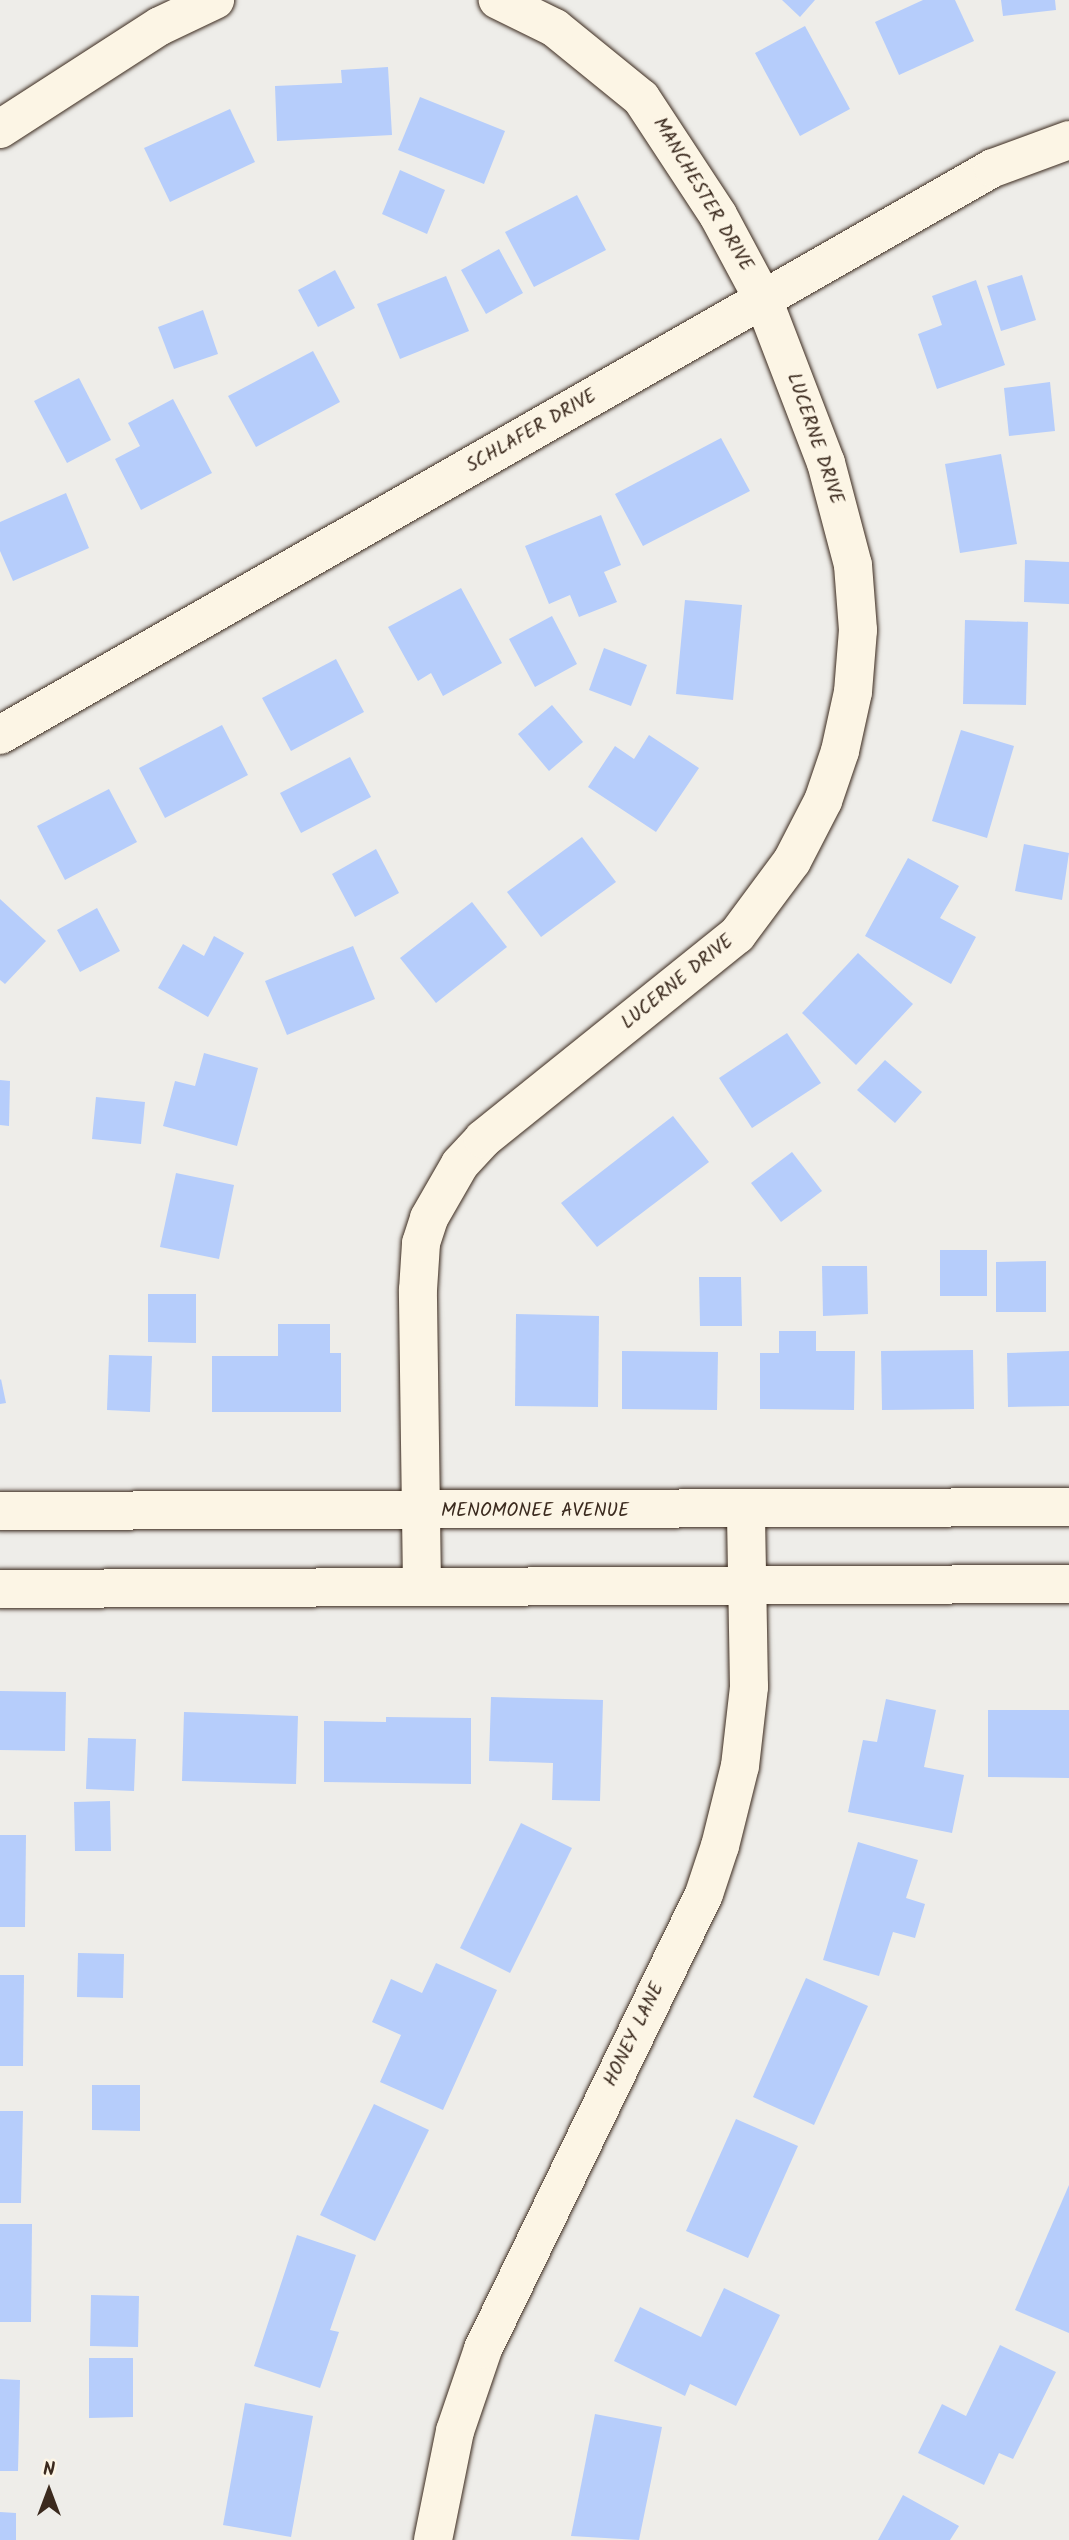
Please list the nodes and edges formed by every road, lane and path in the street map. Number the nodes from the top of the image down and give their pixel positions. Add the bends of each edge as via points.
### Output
1 (215, 0) edge
2 (498, 0) edge
3 (0, 129) edge
4 (1069, 140) edge
5 (763, 299) junction
6 (0, 736) edge
7 (1069, 1507) edge
8 (746, 1510) junction
9 (0, 1511) edge
10 (421, 1513) junction
11 (748, 1583) junction
12 (1069, 1584) edge
13 (422, 1586) junction
14 (0, 1589) edge
15 (433, 2540) edge

1 - 3 street via 160,26
2 - 5 street, MANCHESTER DRIVE via 555,28 641,98 718,215
4 - 5 street, SCHLAFER DRIVE via 993,168
5 - 6 street, SCHLAFER DRIVE
5 - 10 street, LUCERNE DRIVE via 826,463 853,565 858,629 853,692 841,751 823,801 792,861 737,935 483,1139 441,1192 421,1243
7 - 8 street, MENOMONEE AVENUE
8 - 10 street, MENOMONEE AVENUE
8 - 11 street, HONEY LANE
9 - 10 street, MENOMONEE AVENUE
10 - 13 street, LUCERNE DRIVE
11 - 12 street
11 - 13 street
11 - 15 street, HONEY LANE via 748,1687 740,1766 708,1882 483,2349 455,2431
13 - 14 street

